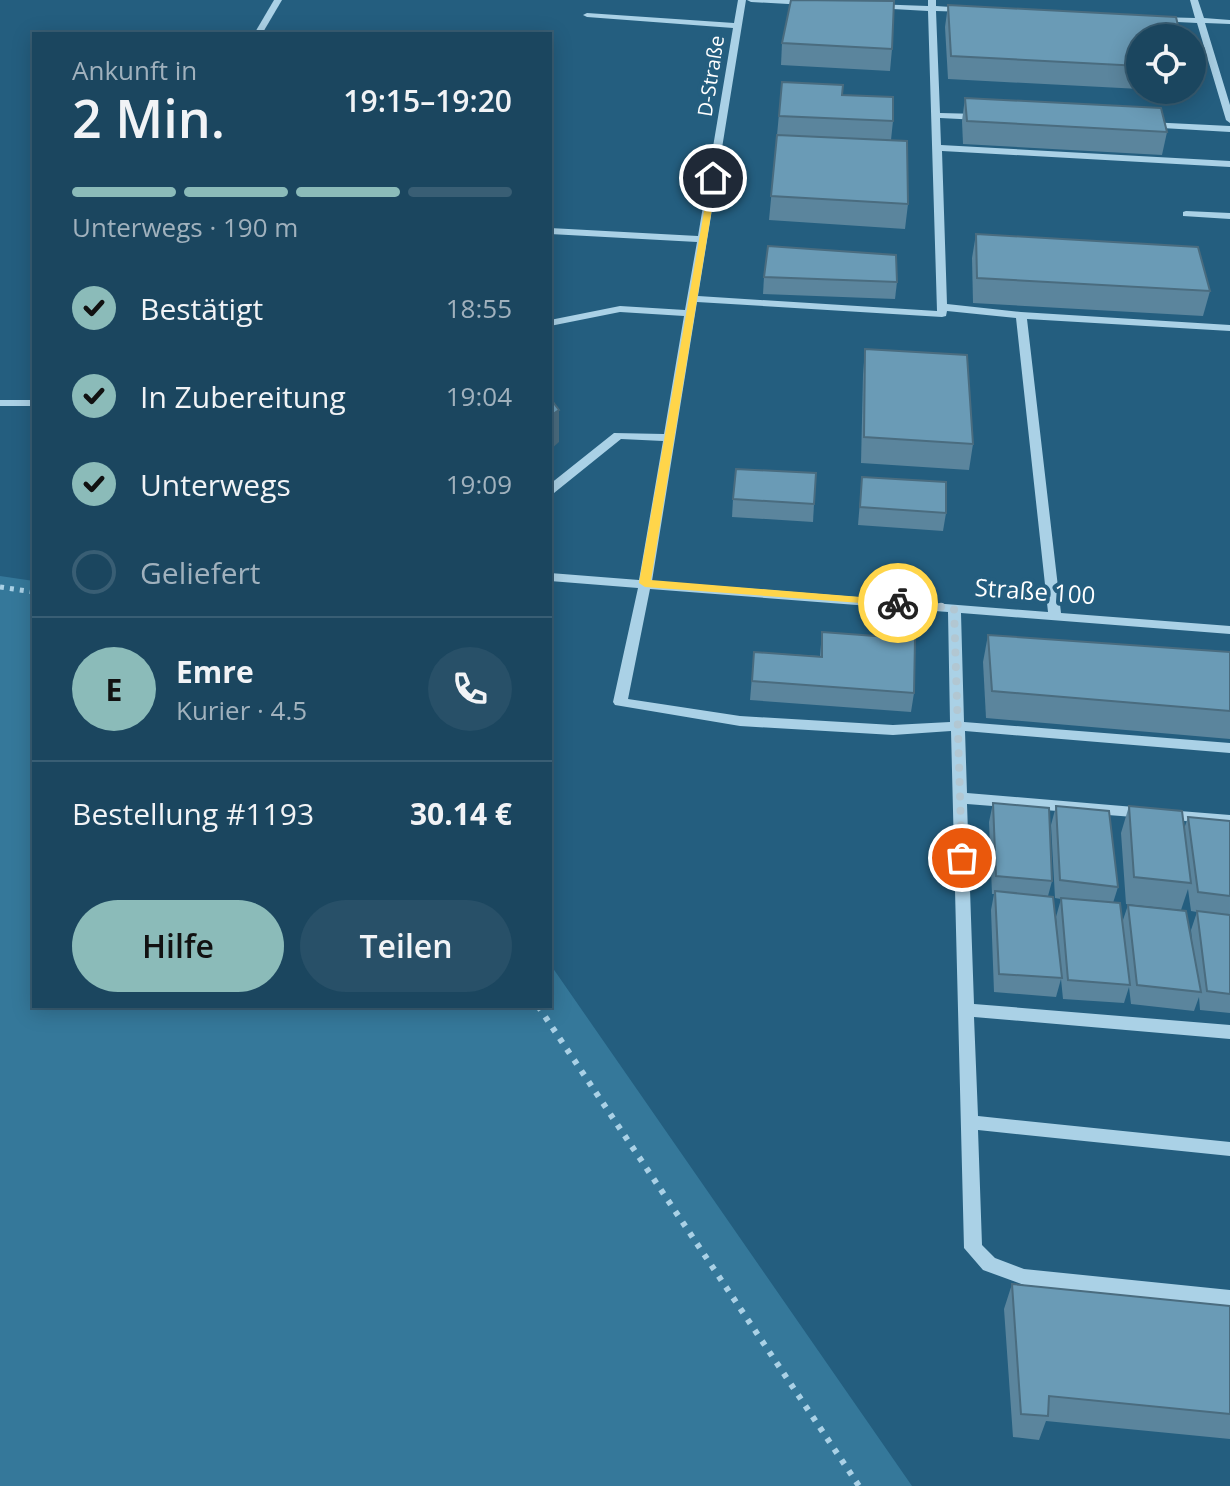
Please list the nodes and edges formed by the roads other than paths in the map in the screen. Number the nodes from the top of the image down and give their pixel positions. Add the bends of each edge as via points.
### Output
1 (278, 0) edge
2 (742, 0) edge
3 (751, 0) edge
4 (1194, 0) edge
5 (811, 3) edge
6 (932, 4) edge
7 (857, 5) edge
8 (978, 11) edge
9 (587, 15) dead end
10 (1142, 18) edge
11 (1200, 21) junction
12 (1230, 22) edge
13 (738, 26) junction
14 (259, 32) edge
15 (936, 115) junction
16 (998, 118) edge
17 (1230, 120) edge
18 (1137, 125) edge
19 (1230, 129) edge
20 (937, 148) junction
21 (1230, 164) edge
22 (1186, 214) dead end
23 (1230, 216) edge
24 (552, 231) edge
25 (702, 239) junction
26 (692, 299) junction
27 (942, 307) junction
28 (690, 313) junction
29 (1021, 315) junction
30 (552, 323) edge
31 (1230, 328) edge
32 (0, 403) edge
33 (32, 403) edge
34 (669, 438) junction
35 (552, 488) edge
36 (552, 577) edge
37 (645, 583) junction
38 (954, 608) junction
39 (1055, 616) junction
40 (1230, 630) edge
41 (958, 726) junction
42 (1230, 748) edge
43 (960, 798) junction
44 (1230, 820) edge
45 (966, 1010) junction
46 (1230, 1032) edge
47 (970, 1122) junction
48 (1230, 1149) edge
49 (1230, 1299) edge

1 - 14 lane
2 - 13 lane, D-Straße
3 - 5 lane
4 - 11 lane
6 - 7 lane
6 - 8 lane
6 - 15 lane
9 - 13 lane
10 - 11 lane
11 - 12 lane
11 - 17 lane
13 - 25 lane, D-Straße
15 - 16 lane
15 - 20 lane
18 - 19 lane
20 - 21 lane
20 - 27 lane
22 - 23 lane
24 - 25 lane
25 - 26 lane, D-Straße
26 - 27 lane via 942,314
26 - 28 lane, D-Straße
27 - 29 lane
28 - 30 lane via 620,309
28 - 34 lane, D-Straße
29 - 31 lane
29 - 39 lane
32 - 33 lane
34 - 35 lane via 618,435
34 - 37 lane, D-Straße
36 - 37 lane, Straße 100
37 - 38 lane, Straße 100
37 - 41 lane, D-Straße via 620,702 740,721 893,730
38 - 39 lane, Straße 100
38 - 41 lane
39 - 40 lane, Straße 100
41 - 42 lane
41 - 43 lane
43 - 44 lane
43 - 45 lane
45 - 46 lane
45 - 47 lane
47 - 48 lane
47 - 49 lane via 973,1248 989,1264 1024,1277

